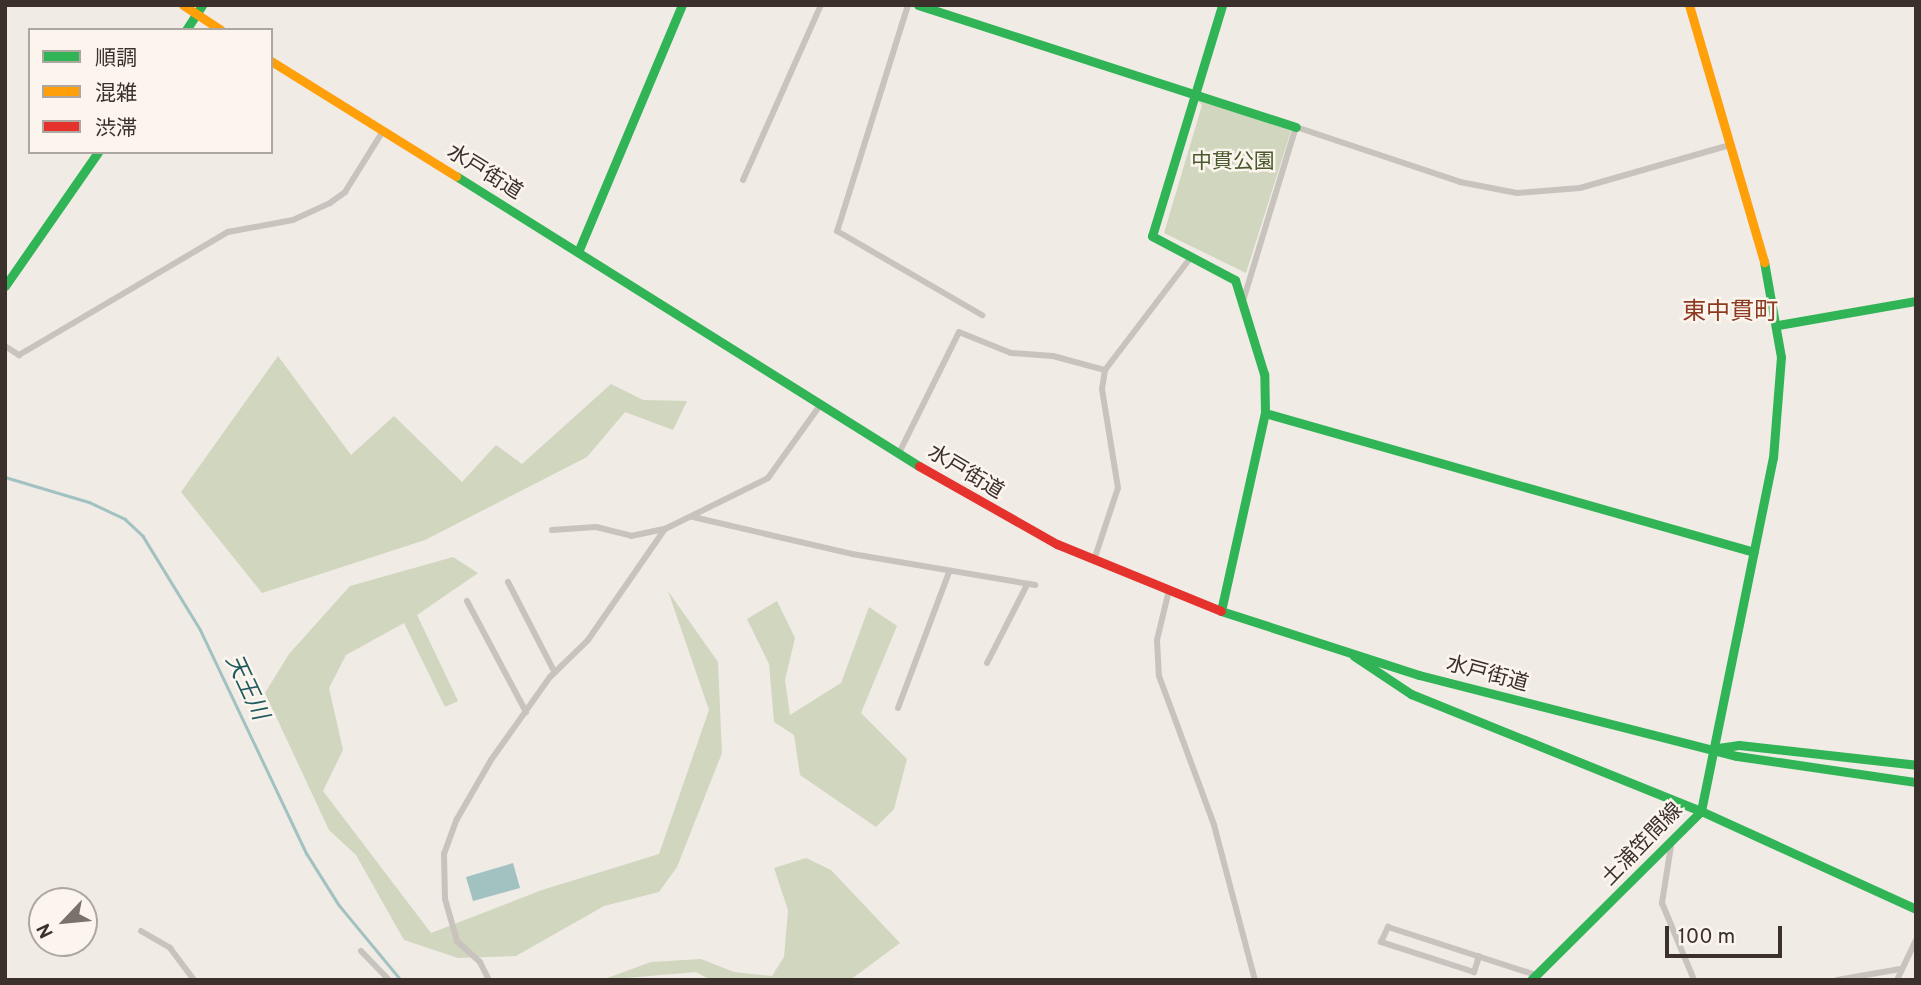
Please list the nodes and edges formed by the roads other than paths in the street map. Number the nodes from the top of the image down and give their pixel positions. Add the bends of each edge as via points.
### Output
1 (183, 5) edge
2 (202, 5) edge
3 (682, 5) edge
4 (821, 5) edge
5 (908, 5) edge
6 (918, 5) edge
7 (1222, 5) edge
8 (1689, 5) edge
9 (198, 15) junction
10 (188, 28) edge
11 (218, 28) edge
12 (273, 62) edge
13 (1194, 95) junction
14 (1296, 127) junction
15 (383, 130) junction
16 (1730, 145) junction
17 (97, 154) edge
18 (743, 180) dead end
19 (578, 252) junction
20 (1191, 257) junction
21 (5, 286) edge
22 (1243, 300) junction
23 (1916, 301) edge
24 (982, 315) dead end
25 (1778, 325) junction
26 (5, 346) edge
27 (1105, 370) junction
28 (821, 404) junction
29 (1265, 413) junction
30 (899, 453) junction
31 (693, 517) junction
32 (665, 529) junction
33 (552, 530) dead end
34 (1754, 552) junction
35 (1094, 560) junction
36 (949, 572) junction
37 (508, 582) dead end
38 (1169, 590) junction
39 (467, 601) dead end
40 (1221, 611) junction
41 (1354, 656) junction
42 (987, 663) dead end
43 (555, 673) junction
44 (898, 708) dead end
45 (526, 712) junction
46 (1715, 749) junction
47 (1916, 765) edge
48 (1916, 782) edge
49 (1701, 811) junction
50 (1671, 846) junction
51 (1916, 909) edge
52 (141, 931) dead end
53 (1916, 940) edge
54 (361, 951) dead end
55 (1479, 957) junction
56 (1900, 969) junction
57 (1534, 977) edge
58 (194, 980) edge
59 (388, 980) edge
60 (489, 980) edge
61 (1255, 980) edge
62 (1694, 980) edge
63 (1836, 980) edge
64 (1898, 980) edge

1 - 9 main road
2 - 9 main road
3 - 19 main road
4 - 18 street
5 - 24 street via 837,231
6 - 13 main road
7 - 13 main road
8 - 16 main road
9 - 10 main road
9 - 11 main road
12 - 15 main road, 水戸街道
13 - 14 main road
13 - 20 main road via 1152,236
14 - 16 street via 1460,182 1517,193 1580,187
14 - 22 street
15 - 19 main road, 水戸街道
15 - 26 street via 345,192 330,203 293,220 228,232 19,355
16 - 25 main road
17 - 21 main road
19 - 28 main road, 水戸街道
20 - 22 main road via 1235,281
20 - 27 street
22 - 29 main road via 1264,374
23 - 25 main road
25 - 34 main road via 1779,412
27 - 30 street via 1053,356 1011,353 960,332
27 - 35 street via 1102,389 1118,488
28 - 30 main road, 水戸街道
28 - 31 street via 768,478
29 - 34 main road
29 - 40 main road
30 - 35 main road, 水戸街道 via 1007,518
31 - 32 street
31 - 36 street
32 - 33 street via 631,536 596,527
32 - 43 street via 588,640
34 - 46 main road
35 - 38 main road, 水戸街道
36 - 42 street via 1031,585
36 - 44 street
37 - 43 street
38 - 40 main road, 水戸街道
38 - 61 street via 1157,640 1160,676 1214,825
39 - 45 street
40 - 41 main road, 水戸街道
41 - 46 main road, 水戸街道
41 - 49 main road via 1410,694
43 - 45 street
45 - 60 street via 457,819 444,854 445,899 457,941 480,962
46 - 47 main road, 水戸街道 via 1739,745
46 - 48 main road, 水戸街道
46 - 49 main road
49 - 50 main road, 土浦笠間線
49 - 51 main road, 土浦笠間線
50 - 57 main road, 土浦笠間線
50 - 62 street via 1662,903
52 - 58 street via 170,948
53 - 56 street
54 - 59 street
55 - 55 street via 1388,927 1381,942 1474,972
55 - 57 street
56 - 63 street
56 - 64 street

